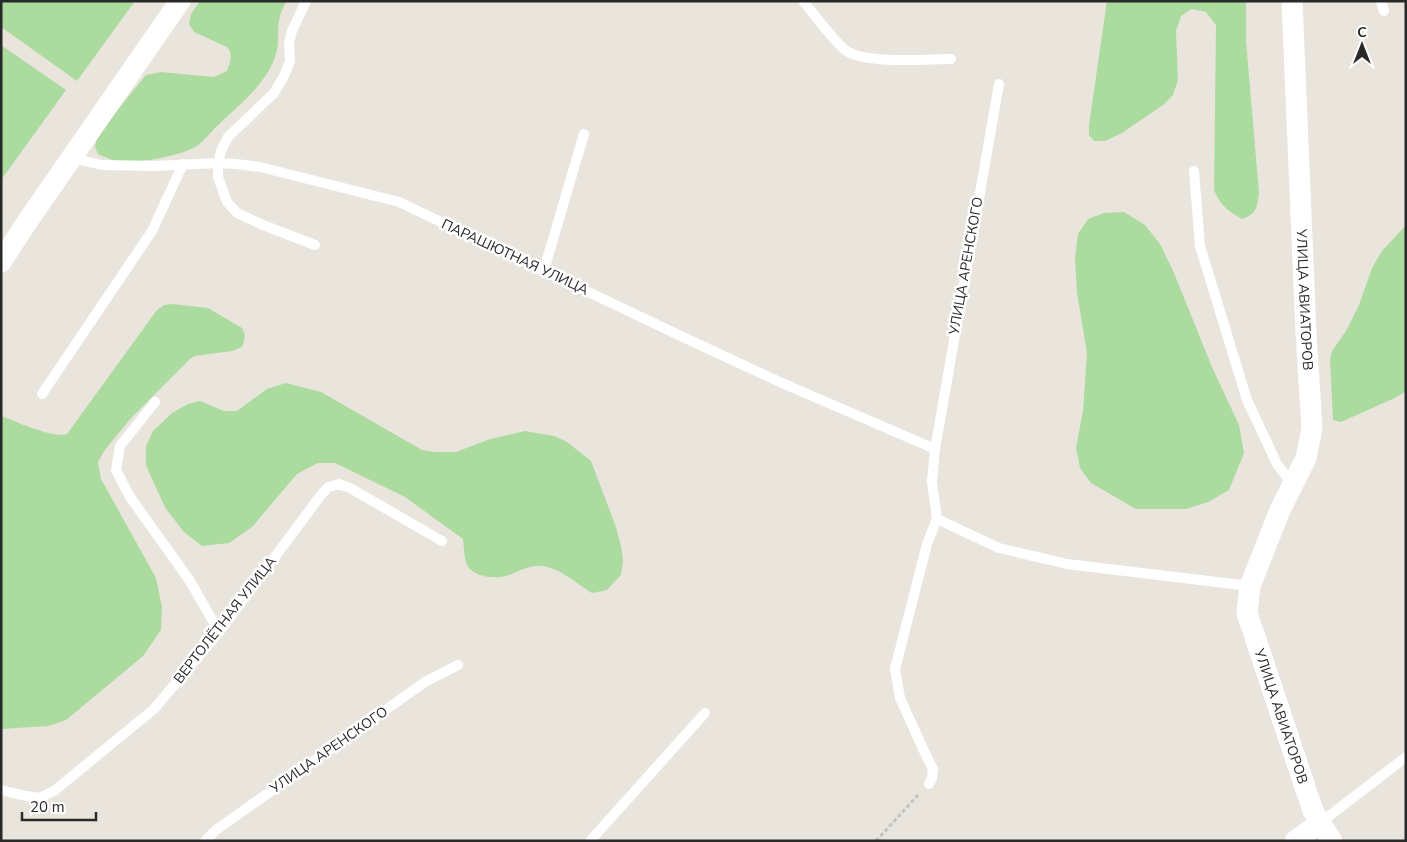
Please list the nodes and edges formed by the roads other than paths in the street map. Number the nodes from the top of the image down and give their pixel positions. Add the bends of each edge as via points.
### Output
1 (180, 1) edge
2 (306, 1) edge
3 (804, 1) edge
4 (1292, 1) edge
5 (951, 59) dead end
6 (999, 84) dead end
7 (584, 134) dead end
8 (72, 158) junction
9 (218, 163) junction
10 (183, 164) junction
11 (1194, 170) dead end
12 (316, 245) dead end
13 (2, 259) edge
14 (544, 270) junction
15 (42, 394) dead end
16 (155, 402) dead end
17 (935, 449) junction
18 (1294, 482) junction
19 (937, 519) junction
20 (442, 541) dead end
21 (1250, 586) junction
22 (219, 632) junction
23 (458, 664) dead end
24 (705, 713) dead end
25 (1406, 757) edge
26 (929, 784) road end
27 (1, 790) edge
28 (1320, 822) junction
29 (205, 841) edge
30 (590, 841) edge
31 (1295, 841) edge
32 (1332, 841) edge

1 - 8 street
2 - 9 lane via 292,31 290,61 284,76 274,93 228,137
3 - 5 lane via 844,50 855,56 870,59
4 - 18 street, УЛИЦА АВИАТОРОВ via 1312,428 1306,458
6 - 17 lane, УЛИЦА АРЕНСКОГО
7 - 14 lane
8 - 10 lane, ПАРАШЮТНАЯ УЛИЦА via 102,165
8 - 13 street
9 - 10 lane, ПАРАШЮТНАЯ УЛИЦА
9 - 12 lane via 218,178 228,202 237,213
9 - 14 lane, ПАРАШЮТНАЯ УЛИЦА via 260,167 399,202
10 - 15 lane via 152,231
11 - 18 lane via 1200,246 1247,400 1277,464
14 - 17 lane, ПАРАШЮТНАЯ УЛИЦА via 782,383
16 - 22 lane via 120,446 116,470 130,497 190,582
17 - 19 lane, УЛИЦА АРЕНСКОГО via 932,482
18 - 21 street, УЛИЦА АВИАТОРОВ
19 - 21 lane via 999,548 1067,564
19 - 26 lane via 927,544 895,669 900,698 933,769
20 - 22 lane, ВЕРТОЛЁТНАЯ УЛИЦА via 350,488 340,484 328,487
21 - 28 street, УЛИЦА АВИАТОРОВ via 1247,613 1313,812
22 - 27 lane, ВЕРТОЛЁТНАЯ УЛИЦА via 154,709 54,791 40,798
23 - 29 lane, УЛИЦА АРЕНСКОГО via 425,682
24 - 30 lane
25 - 28 lane
28 - 31 street
28 - 32 street, УЛИЦА АВИАТОРОВ

